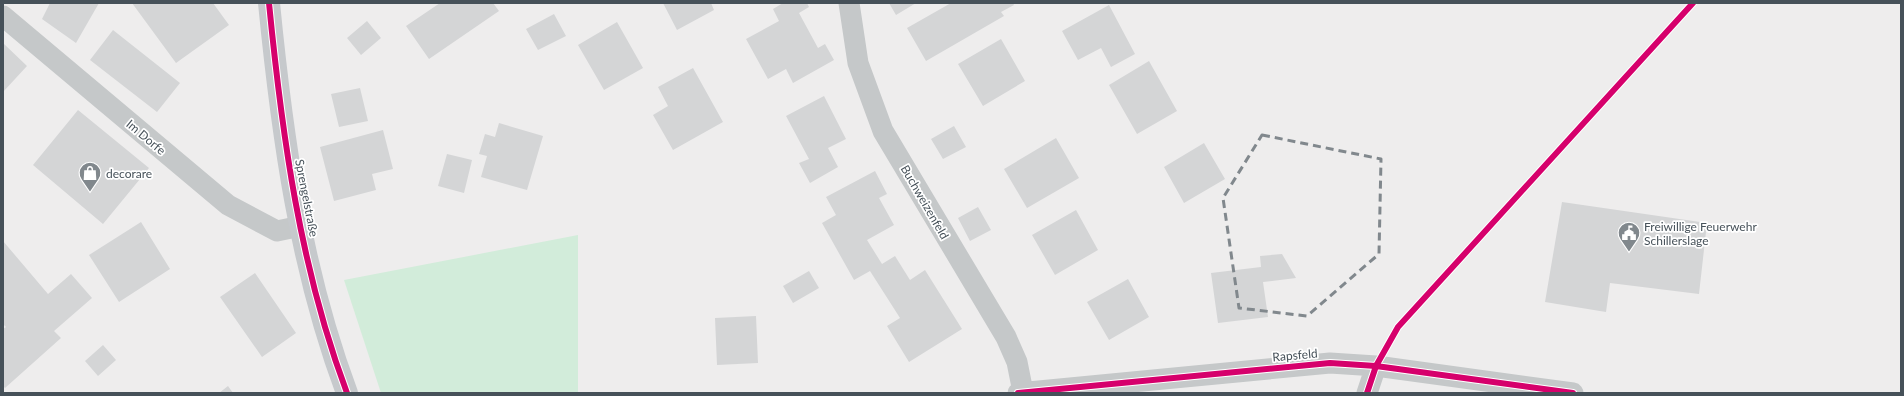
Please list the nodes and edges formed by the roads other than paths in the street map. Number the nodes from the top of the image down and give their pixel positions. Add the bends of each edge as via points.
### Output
1 (269, 3) edge
2 (849, 3) edge
3 (3, 16) edge
4 (301, 226) junction
5 (1376, 366) junction
6 (1023, 392) edge
7 (347, 393) edge
8 (1018, 393) edge
9 (1367, 393) edge
10 (1574, 393) edge

1 - 4 main road, Sprengelstraße via 278,95
2 - 6 street, Buchweizenfeld via 858,62 884,131 1006,337 1016,362
3 - 4 street, Im Dorfe via 228,205 277,231
4 - 7 main road, Sprengelstraße via 316,293
5 - 6 street, Rapsfeld via 1330,363
5 - 9 street
5 - 10 street, Rapsfeld
6 - 8 street, Rapsfeld

